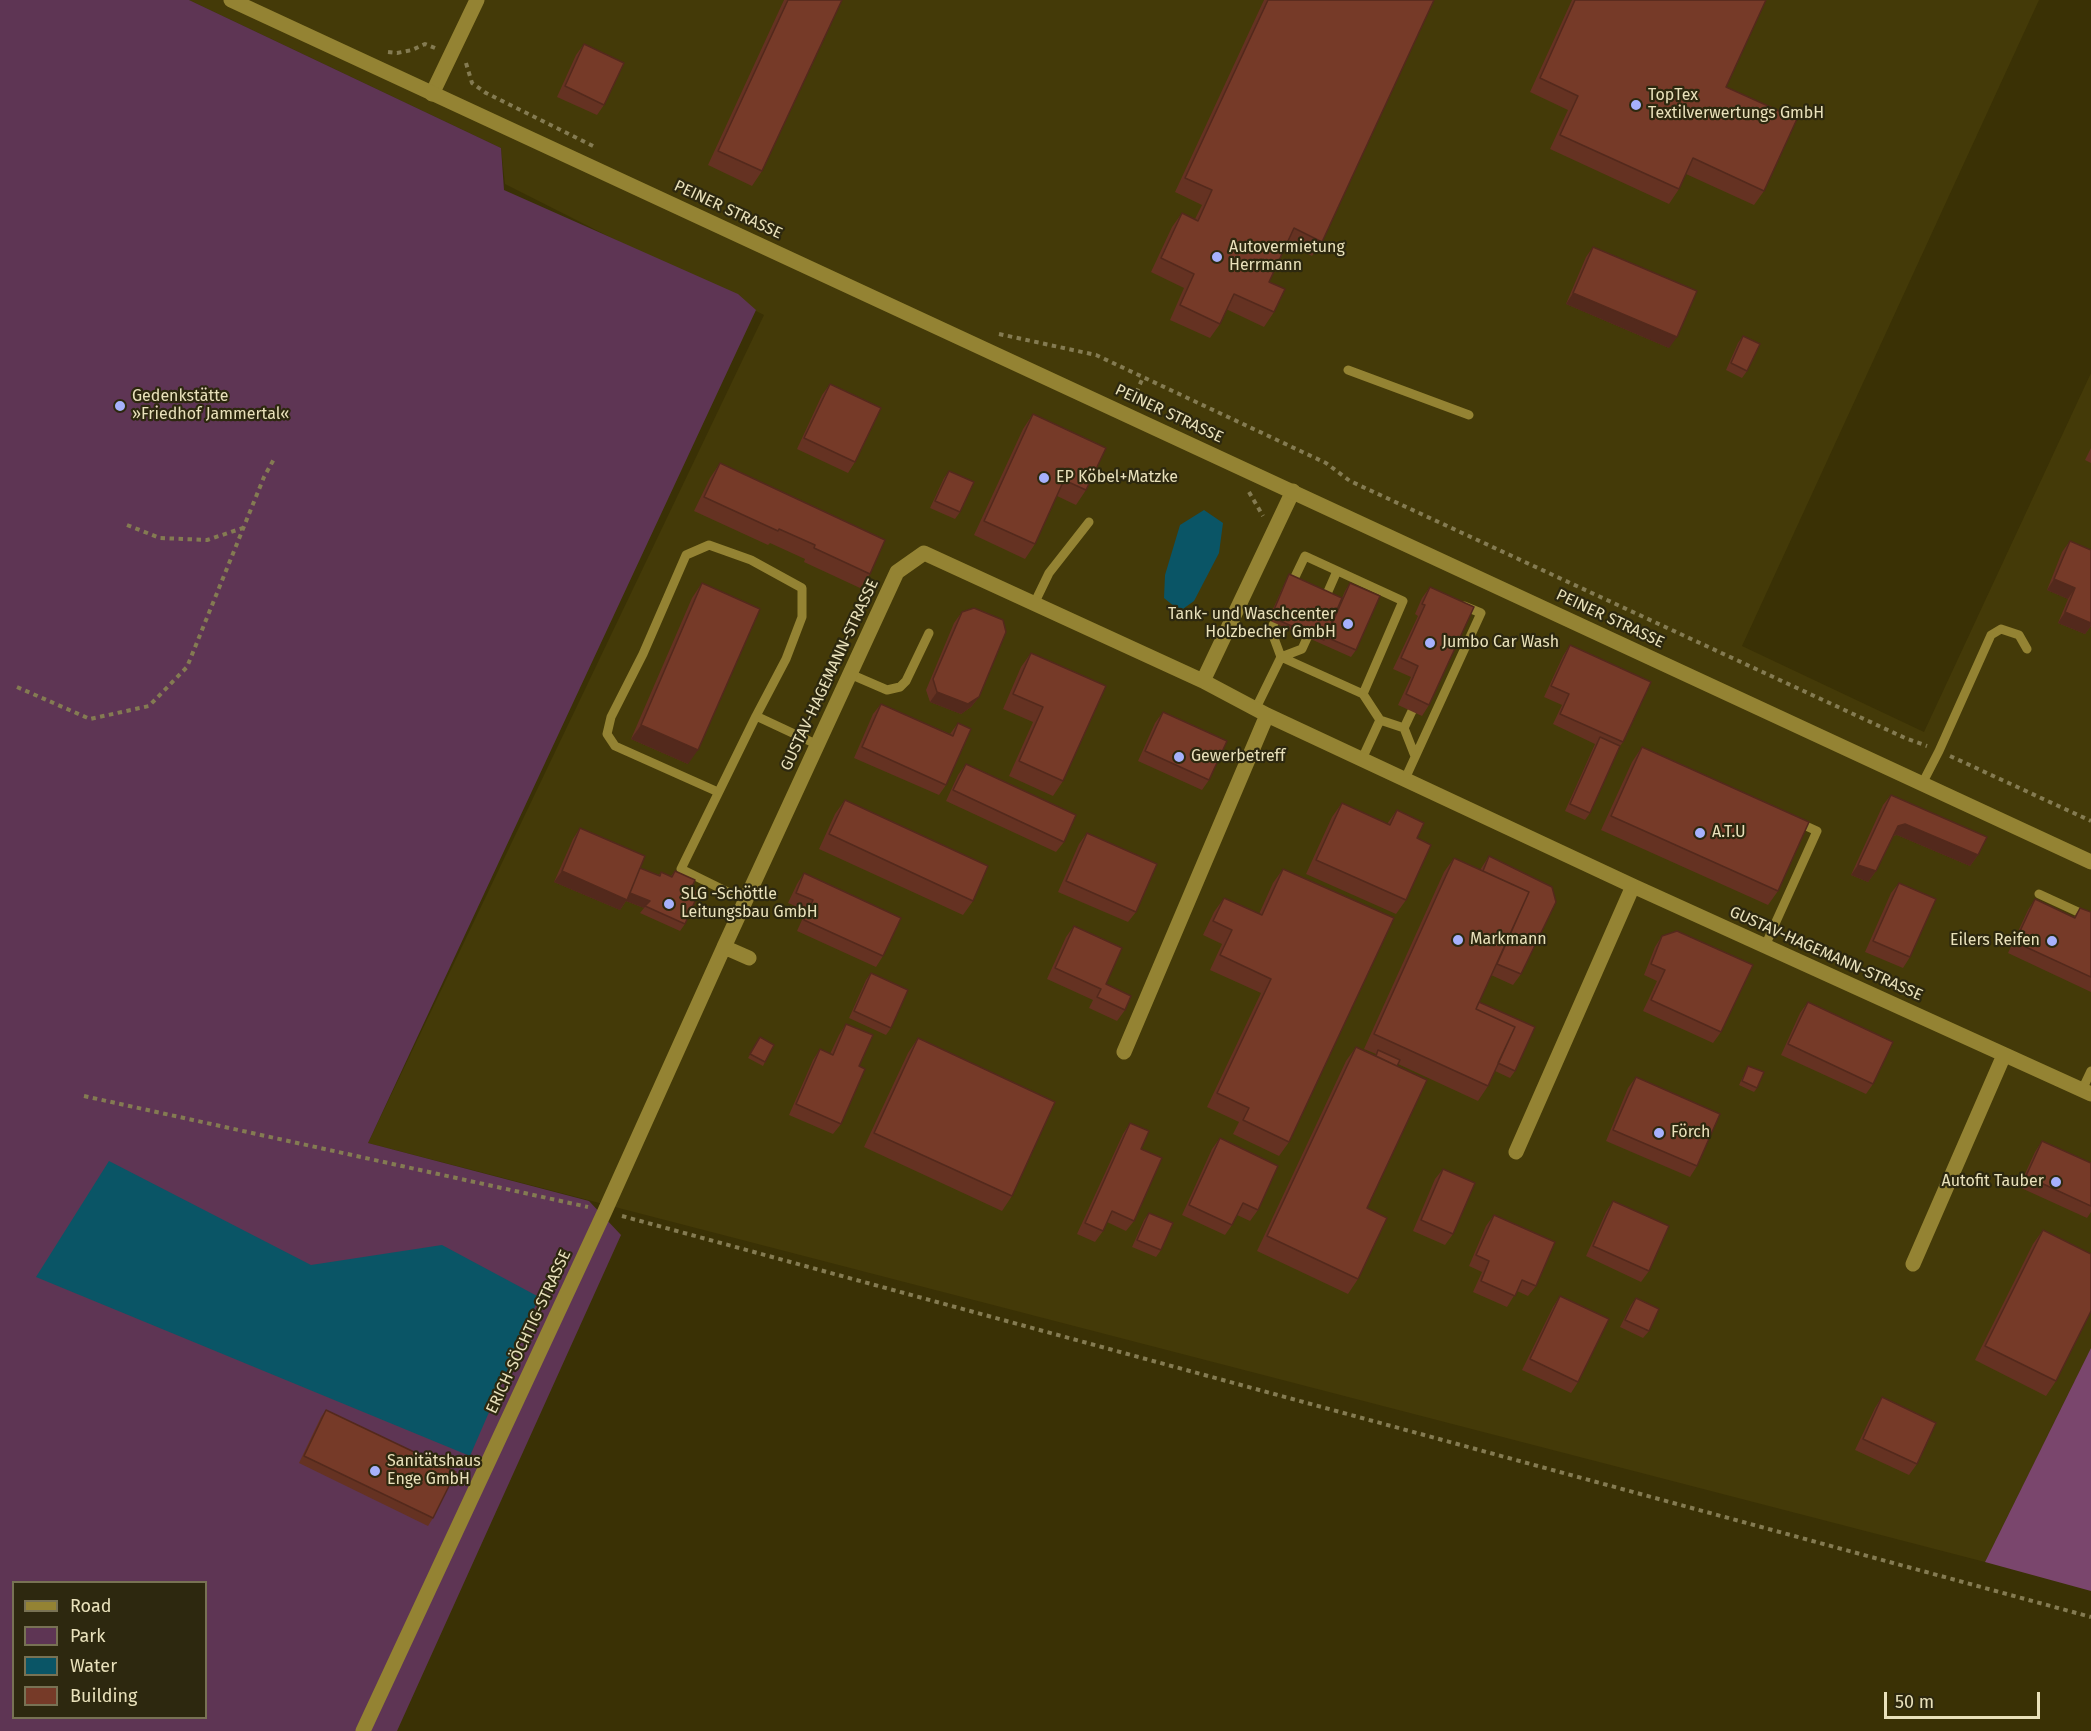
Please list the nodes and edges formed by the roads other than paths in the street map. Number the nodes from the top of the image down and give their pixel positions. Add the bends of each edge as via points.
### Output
1 (231, 0) edge
2 (477, 0) edge
3 (432, 94) junction
4 (1348, 370) dead end
5 (1469, 415) dead end
6 (1293, 491) junction
7 (1089, 522) dead end
8 (1337, 571) junction
9 (1293, 581) edge
10 (1326, 596) edge
11 (1034, 604) junction
12 (1456, 614) edge
13 (1274, 623) edge
14 (929, 633) dead end
15 (1307, 638) edge
16 (2027, 649) dead end
17 (1281, 657) junction
18 (850, 674) junction
19 (1203, 681) junction
20 (1363, 694) junction
21 (1412, 711) edge
22 (1261, 712) junction
23 (756, 716) junction
24 (1380, 720) junction
25 (1404, 728) junction
26 (818, 744) junction
27 (1415, 756) junction
28 (1362, 759) junction
29 (1405, 779) junction
30 (1922, 784) junction
31 (718, 792) junction
32 (1789, 818) edge
33 (2091, 862) edge
34 (1633, 886) junction
35 (2039, 894) dead end
36 (746, 901) junction
37 (2091, 918) edge
38 (1765, 946) junction
39 (724, 947) junction
40 (749, 958) dead end
41 (1124, 1052) dead end
42 (2004, 1054) junction
43 (2091, 1071) edge
44 (2087, 1092) edge
45 (1516, 1152) dead end
46 (1913, 1264) dead end
47 (363, 1731) edge

1 - 3 street, PEINER STRASSE
2 - 3 street
3 - 6 street, PEINER STRASSE
4 - 5 lane
6 - 19 street
6 - 30 street, PEINER STRASSE
7 - 11 lane via 1048,573
8 - 9 lane via 1305,556
8 - 10 lane
8 - 20 lane via 1403,601
11 - 18 street, GUSTAV-HAGEMANN-STRASSE via 924,553 897,572
11 - 19 street, GUSTAV-HAGEMANN-STRASSE
12 - 27 lane via 1461,604 1481,613
13 - 17 lane via 1271,630
14 - 18 lane via 900,687 887,690
15 - 17 lane via 1302,649
16 - 30 lane via 2019,635 2001,628 1991,635
17 - 20 lane
17 - 22 lane
18 - 26 street, GUSTAV-HAGEMANN-STRASSE
19 - 22 street, GUSTAV-HAGEMANN-STRASSE
20 - 24 lane
21 - 25 lane
22 - 28 street, GUSTAV-HAGEMANN-STRASSE
22 - 41 street
23 - 26 lane
23 - 31 lane
23 - 31 lane via 786,659 802,617 802,588 751,560 709,545 686,555 611,717 607,734 615,747
24 - 25 lane
24 - 28 lane
25 - 27 lane
26 - 36 street, GUSTAV-HAGEMANN-STRASSE
27 - 29 lane
28 - 29 street, GUSTAV-HAGEMANN-STRASSE
29 - 34 street, GUSTAV-HAGEMANN-STRASSE
30 - 33 street, PEINER STRASSE
31 - 36 lane via 681,869
32 - 38 lane via 1817,831
34 - 38 street, GUSTAV-HAGEMANN-STRASSE
34 - 45 street
35 - 37 lane
36 - 39 street, GUSTAV-HAGEMANN-STRASSE
38 - 42 street, GUSTAV-HAGEMANN-STRASSE
39 - 40 street
39 - 47 street, ERICH-SÖCHTIG-STRASSE
42 - 44 street, GUSTAV-HAGEMANN-STRASSE
42 - 46 street
43 - 44 lane

